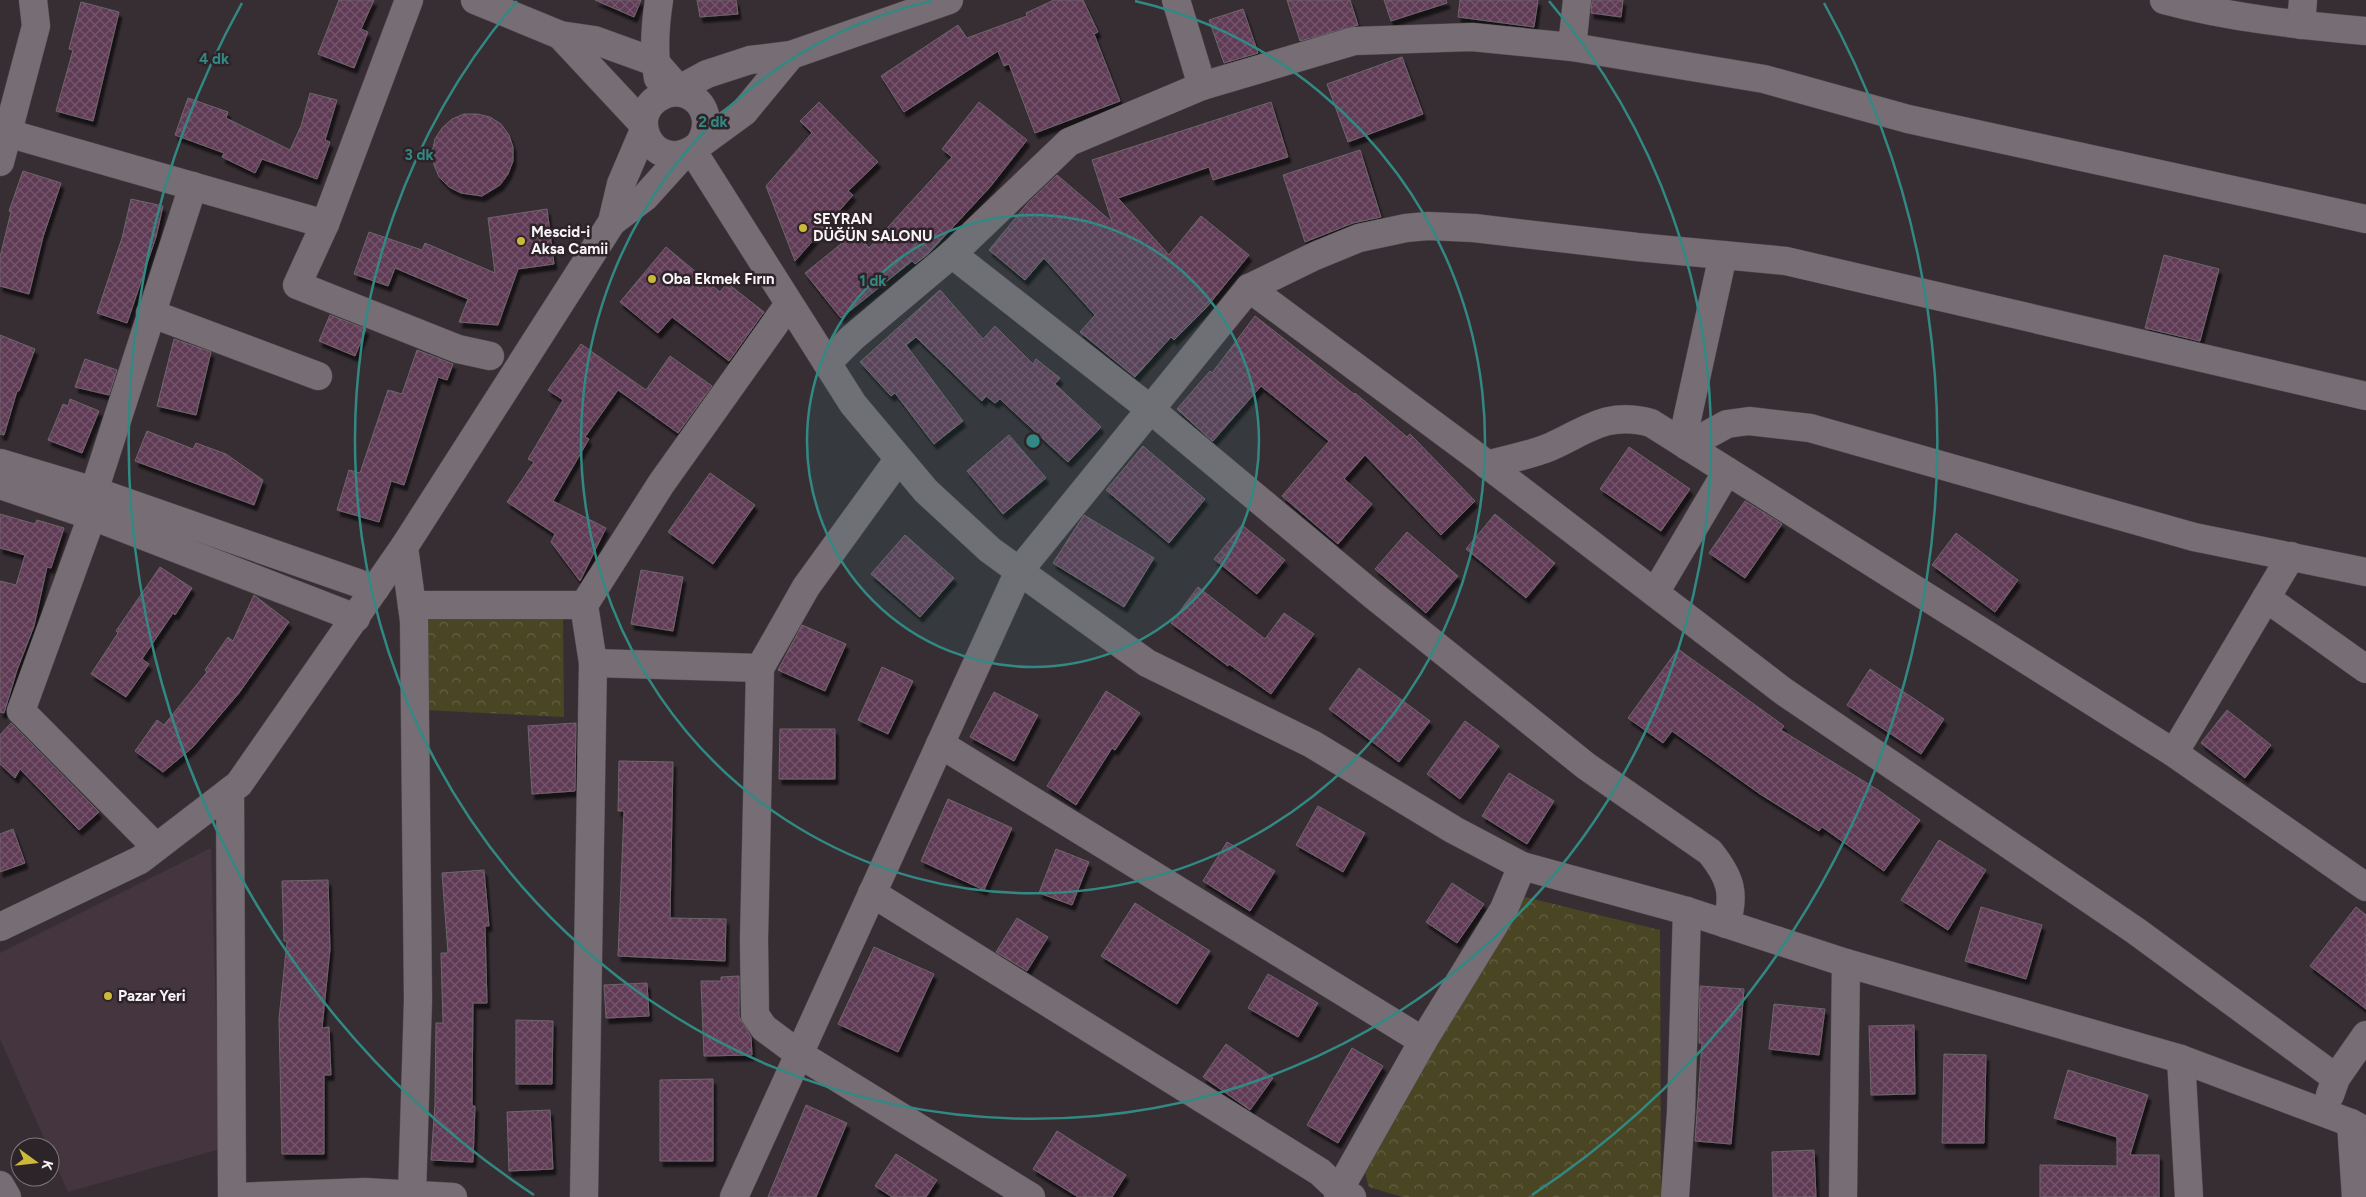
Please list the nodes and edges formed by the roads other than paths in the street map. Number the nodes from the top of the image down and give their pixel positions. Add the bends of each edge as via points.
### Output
1 (33, 0) edge
2 (408, 0) edge
3 (475, 0) edge
4 (659, 0) edge
5 (1176, 0) edge
6 (1577, 0) edge
7 (2164, 0) edge
8 (940, 2) edge
9 (2302, 12) edge
10 (2366, 31) edge
11 (560, 35) junction
12 (1572, 47) junction
13 (790, 55) junction
14 (655, 62) junction
15 (1202, 86) junction
16 (673, 93) junction
17 (644, 128) junction
18 (3, 132) edge
19 (692, 149) junction
20 (0, 162) edge
21 (193, 186) junction
22 (2366, 218) edge
23 (612, 222) junction
24 (325, 224) junction
25 (952, 254) junction
26 (1723, 255) junction
27 (1249, 288) junction
28 (789, 304) junction
29 (150, 313) junction
30 (490, 356) dead end
31 (827, 363) junction
32 (318, 376) dead end
33 (2366, 396) edge
34 (1150, 409) junction
35 (1685, 444) junction
36 (898, 460) junction
37 (0, 463) edge
38 (1487, 465) junction
39 (1727, 471) junction
40 (0, 485) edge
41 (93, 504) junction
42 (404, 547) junction
43 (2291, 556) junction
44 (1019, 571) junction
45 (2366, 572) edge
46 (375, 589) junction
47 (1655, 593) junction
48 (2266, 598) junction
49 (412, 605) junction
50 (584, 605) junction
51 (356, 618) junction
52 (592, 663) junction
53 (760, 668) junction
54 (2366, 669) edge
55 (940, 744) junction
56 (2174, 753) junction
57 (230, 791) junction
58 (156, 847) junction
59 (1522, 866) junction
60 (2366, 887) edge
61 (872, 893) junction
62 (1687, 911) junction
63 (1726, 924) junction
64 (0, 927) edge
65 (1846, 963) junction
66 (2366, 1034) edge
67 (1423, 1041) junction
68 (799, 1054) junction
69 (2181, 1059) junction
70 (2336, 1078) junction
71 (2324, 1113) junction
72 (2358, 1127) edge
73 (0, 1185) edge
74 (412, 1195) junction
75 (1343, 1195) edge
76 (7, 1197) edge
77 (233, 1197) edge
78 (453, 1197) edge
79 (584, 1197) edge
80 (734, 1197) edge
81 (1032, 1197) edge
82 (1675, 1197) edge
83 (1843, 1197) edge
84 (2189, 1197) edge
85 (2356, 1197) edge

1 - 18 street via 36,26
2 - 24 street
3 - 11 street
4 - 14 street
5 - 15 street
6 - 12 street
7 - 9 street via 2189,7
8 - 13 street
9 - 10 street
11 - 14 street via 594,40
11 - 17 street
12 - 15 street via 1472,37 1354,41
12 - 22 street via 1764,79 1908,119
13 - 16 street via 750,60 707,74
13 - 19 street via 744,112
14 - 16 street
15 - 25 street via 1069,142
16 - 17 street via 653,102 647,110
16 - 19 street via 696,100 705,113 706,129
17 - 19 street via 658,151 673,156
17 - 23 street via 621,184
18 - 20 street
18 - 21 street
19 - 23 street via 645,197
19 - 28 street
21 - 24 street
21 - 29 street
23 - 42 street
24 - 30 street via 297,286 458,349
25 - 31 street
25 - 34 street
26 - 27 street via 1474,228 1428,226 1359,238
26 - 33 street via 1786,261
26 - 35 street
27 - 34 street
27 - 38 street
28 - 31 street
28 - 50 street via 661,484
29 - 32 street
29 - 41 street
31 - 36 street via 853,404
34 - 44 street
34 - 63 street via 1578,760 1710,852 1724,870 1730,889
35 - 38 street via 1651,423 1624,418 1584,429 1549,448
35 - 39 street
35 - 43 street via 1727,424 1749,421 1810,428 2194,536
36 - 44 street via 926,491 990,550
36 - 53 street via 806,587
37 - 41 street
38 - 47 street
39 - 47 street
39 - 56 street
40 - 41 street
41 - 46 street
41 - 51 street
41 - 58 street via 21,711
42 - 46 street
42 - 49 street
43 - 45 street
43 - 48 street
44 - 55 street
44 - 59 street via 1147,664 1312,744 1454,830
46 - 51 street
47 - 70 street via 1784,691 2136,930
48 - 54 street
48 - 56 street
49 - 50 street
49 - 74 street via 418,1000
50 - 52 street
51 - 57 street via 239,784
52 - 53 street
52 - 79 street
53 - 68 street via 755,1015 764,1028
55 - 61 street
55 - 67 street
56 - 60 street
57 - 58 street
57 - 77 street
58 - 64 street via 140,860
59 - 62 street
59 - 67 street via 1504,908
61 - 68 street
61 - 75 street via 1320,1172
62 - 63 street
62 - 82 street
63 - 65 street
65 - 69 street
65 - 83 street
66 - 70 street
67 - 75 street
68 - 80 street
68 - 81 street
69 - 71 street
69 - 84 street
70 - 71 street
71 - 72 street
72 - 85 street
73 - 76 street
74 - 77 street via 365,1192
74 - 78 street

